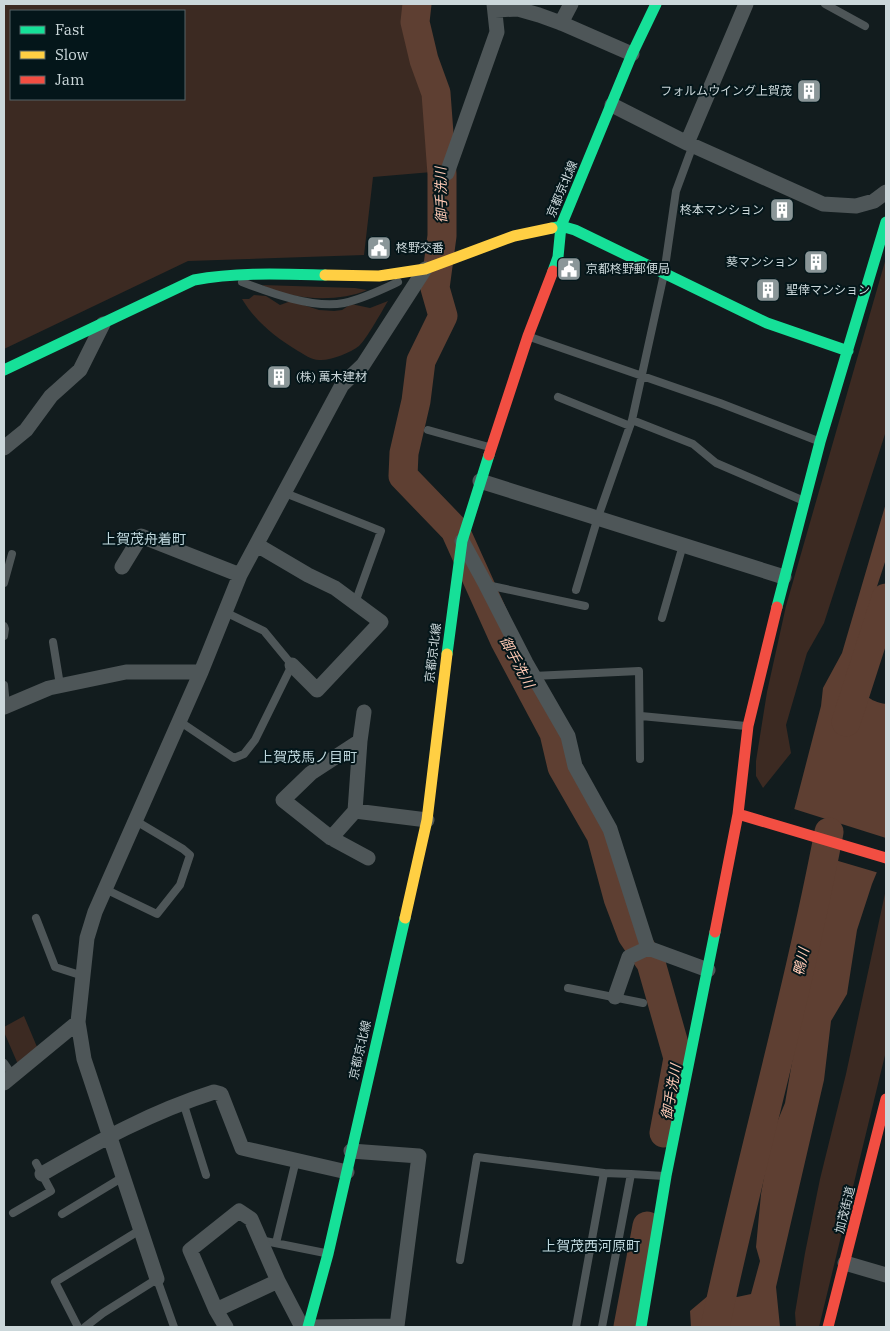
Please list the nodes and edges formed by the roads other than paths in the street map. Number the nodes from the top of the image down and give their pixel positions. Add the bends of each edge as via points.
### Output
1 (571, 4) edge
2 (656, 4) edge
3 (746, 4) edge
4 (825, 4) edge
5 (495, 7) edge
6 (562, 22) junction
7 (865, 26) dead end
8 (632, 54) junction
9 (612, 106) junction
10 (690, 144) junction
11 (447, 173) dead end
12 (886, 192) edge
13 (886, 222) edge
14 (561, 226) junction
15 (425, 269) junction
16 (664, 274) junction
17 (226, 276) junction
18 (103, 324) junction
19 (528, 336) junction
20 (848, 351) junction
21 (4, 370) edge
22 (642, 376) junction
23 (558, 396) dead end
24 (631, 423) junction
25 (428, 430) dead end
26 (820, 442) junction
27 (4, 448) edge
28 (491, 448) junction
29 (480, 481) junction
30 (286, 493) junction
31 (805, 502) junction
32 (598, 517) junction
33 (462, 541) junction
34 (257, 545) junction
35 (683, 545) junction
36 (12, 554) dead end
37 (122, 567) dead end
38 (240, 575) junction
39 (784, 577) junction
40 (4, 583) edge
41 (486, 585) junction
42 (576, 590) dead end
43 (355, 603) junction
44 (585, 606) dead end
45 (225, 612) junction
46 (662, 618) dead end
47 (4, 626) edge
48 (4, 636) edge
49 (54, 642) dead end
50 (292, 665) junction
51 (201, 672) junction
52 (533, 676) junction
53 (4, 685) edge
54 (60, 685) junction
55 (5, 706) edge
56 (364, 712) dead end
57 (640, 716) junction
58 (179, 721) junction
59 (748, 726) junction
60 (360, 741) junction
61 (640, 759) dead end
62 (355, 811) junction
63 (738, 814) junction
64 (427, 820) junction
65 (136, 822) junction
66 (331, 838) junction
67 (368, 858) dead end
68 (886, 858) edge
69 (105, 889) junction
70 (36, 918) dead end
71 (648, 948) junction
72 (708, 970) junction
73 (83, 976) junction
74 (568, 988) dead end
75 (615, 997) junction
76 (643, 1003) dead end
77 (78, 1022) junction
78 (4, 1063) edge
79 (8, 1079) edge
80 (886, 1098) edge
81 (183, 1102) junction
82 (109, 1136) junction
83 (351, 1151) junction
84 (296, 1160) junction
85 (39, 1168) joint
86 (347, 1172) junction
87 (604, 1173) junction
88 (632, 1174) junction
89 (206, 1175) dead end
90 (666, 1176) junction
91 (123, 1177) junction
92 (13, 1213) dead end
93 (62, 1214) dead end
94 (140, 1230) junction
95 (260, 1240) junction
96 (276, 1243) junction
97 (328, 1254) junction
98 (460, 1260) dead end
99 (845, 1263) junction
100 (886, 1275) edge
101 (157, 1279) junction
102 (278, 1281) junction
103 (216, 1310) junction
104 (78, 1327) edge
105 (85, 1327) edge
106 (174, 1327) edge
107 (226, 1327) edge
108 (302, 1327) edge
109 (308, 1327) edge
110 (576, 1327) edge
111 (602, 1327) edge
112 (642, 1327) edge
113 (828, 1327) edge

1 - 6 street
2 - 8 street, 京都京北線
3 - 10 street
4 - 7 lane
5 - 6 street via 518,9
5 - 11 street via 497,32
6 - 8 street
8 - 9 street, 京都京北線
9 - 10 street
9 - 14 street, 京都京北線
10 - 12 street via 822,204 856,206 874,201
10 - 16 lane via 676,191
13 - 20 street
14 - 15 street via 514,236
14 - 16 street
14 - 19 street, 京都京北線 via 558,257
15 - 17 street via 379,276
15 - 17 lane via 370,295 343,303 323,304 277,295
15 - 30 street via 363,365 342,385
16 - 20 street via 767,323
16 - 22 lane
17 - 18 street via 194,280
18 - 21 street
18 - 27 street via 80,370 51,396 26,430
19 - 22 lane
19 - 28 street, 京都京北線
20 - 26 street
22 - 24 lane
22 - 26 lane
23 - 24 lane
24 - 31 lane via 693,444 716,463
24 - 32 lane
25 - 28 lane
26 - 31 street
28 - 29 street, 京都京北線
29 - 32 street
29 - 33 street, 京都京北線
30 - 34 street
30 - 43 lane via 381,531
31 - 39 street
32 - 35 street
32 - 42 lane
33 - 41 street
33 - 64 street, 京都京北線
34 - 38 street
34 - 43 street via 335,588
35 - 39 street
35 - 46 lane
36 - 40 lane
37 - 38 street via 141,536
38 - 45 street
39 - 59 street
41 - 44 lane
41 - 52 street
43 - 50 street via 381,622 317,690
45 - 50 lane via 264,631
45 - 51 street
47 - 48 lane
49 - 54 lane
50 - 58 lane via 255,740 244,754 234,758
51 - 54 street via 126,672
51 - 58 street
52 - 57 lane via 639,671
52 - 71 street via 568,736 575,766 610,829
53 - 55 lane
54 - 55 street
56 - 60 street
57 - 59 lane
57 - 61 lane
58 - 65 street
59 - 63 street
60 - 62 street
60 - 66 street via 311,773 283,800
62 - 64 street
62 - 66 street
63 - 68 street
63 - 72 street
64 - 83 street, 京都京北線
65 - 69 street
65 - 69 lane via 190,855 180,885 157,914
66 - 67 street
69 - 73 street via 87,938
70 - 73 lane via 54,967
71 - 72 street
71 - 75 street via 629,957
72 - 90 street
73 - 77 street
74 - 75 lane
75 - 76 lane
77 - 79 street
77 - 82 street via 84,1059
78 - 79 lane
80 - 99 street, 加茂街道
81 - 82 street
81 - 84 street via 214,1092 221,1094 242,1148
81 - 89 lane
82 - 85 street
82 - 91 street
83 - 86 street, 京都京北線
83 - 109 street via 419,1156 397,1326
84 - 86 street
84 - 96 lane
85 - 92 lane via 51,1192
86 - 97 street, 京都京北線
87 - 88 lane
87 - 98 lane via 477,1157
87 - 110 lane
88 - 90 lane
88 - 111 lane
90 - 112 street
91 - 93 lane
91 - 94 street
94 - 101 street
94 - 104 lane via 55,1282
95 - 96 lane
95 - 102 street
95 - 103 street via 251,1219 239,1211 190,1250
96 - 97 lane
97 - 109 street, 京都京北線
99 - 100 street
99 - 113 street, 加茂街道
101 - 105 lane
101 - 106 lane
102 - 103 street
102 - 108 street
103 - 107 street

